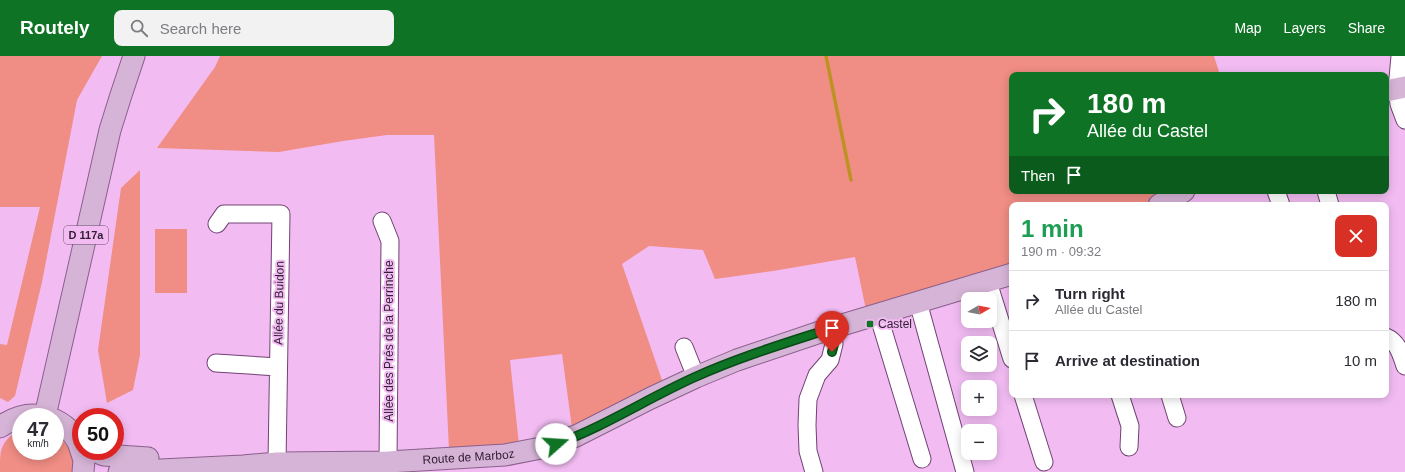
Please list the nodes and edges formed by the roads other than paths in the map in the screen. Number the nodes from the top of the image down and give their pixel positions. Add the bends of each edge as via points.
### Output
1 (134, 56) edge
2 (1400, 56) edge
3 (1396, 89) edge
4 (1405, 120) edge
5 (1179, 194) edge
6 (1164, 202) edge
7 (382, 221) dead end
8 (217, 224) dead end
9 (1009, 275) edge
10 (988, 282) junction
11 (918, 302) junction
12 (878, 314) junction
13 (832, 328) junction
14 (1389, 338) edge
15 (684, 348) dead end
16 (1009, 349) edge
17 (216, 363) dead end
18 (1405, 366) edge
19 (278, 367) junction
20 (696, 377) junction
21 (1024, 398) edge
22 (1121, 398) edge
23 (1171, 398) edge
24 (51, 408) edge
25 (1177, 418) dead end
26 (64, 426) edge
27 (72, 433) edge
28 (1129, 447) dead end
29 (124, 457) edge
30 (922, 459) dead end
31 (84, 460) edge
32 (388, 462) junction
33 (1044, 462) dead end
34 (277, 463) junction
35 (83, 472) edge
36 (119, 472) edge
37 (814, 472) edge
38 (966, 472) edge

1 - 24 main road, D 117a via 110,130
2 - 3 street
3 - 4 street
5 - 6 main road
7 - 32 street, Allée des Prés de la Perrinche via 390,241
8 - 19 street, Allée du Buidon via 224,214 281,214
9 - 10 main road, Route de Marboz
10 - 11 main road, Route de Marboz
10 - 16 street
11 - 12 main road, Route de Marboz
11 - 38 street
12 - 13 main road, Route de Marboz
12 - 30 street
13 - 20 main road, Route de Marboz via 736,360
13 - 37 street via 834,344 830,360 818,375 808,399 808,451
14 - 18 street via 1398,347
15 - 20 street
17 - 19 street
19 - 34 street, Allée du Buidon
20 - 32 main road, Route de Marboz via 576,436 541,448 505,455
21 - 33 street
22 - 28 street via 1130,426
23 - 25 street
26 - 27 main road
29 - 34 main road, Route de Marboz via 238,459
31 - 35 main road
32 - 34 main road, Route de Marboz
34 - 36 main road, Route de Marboz

